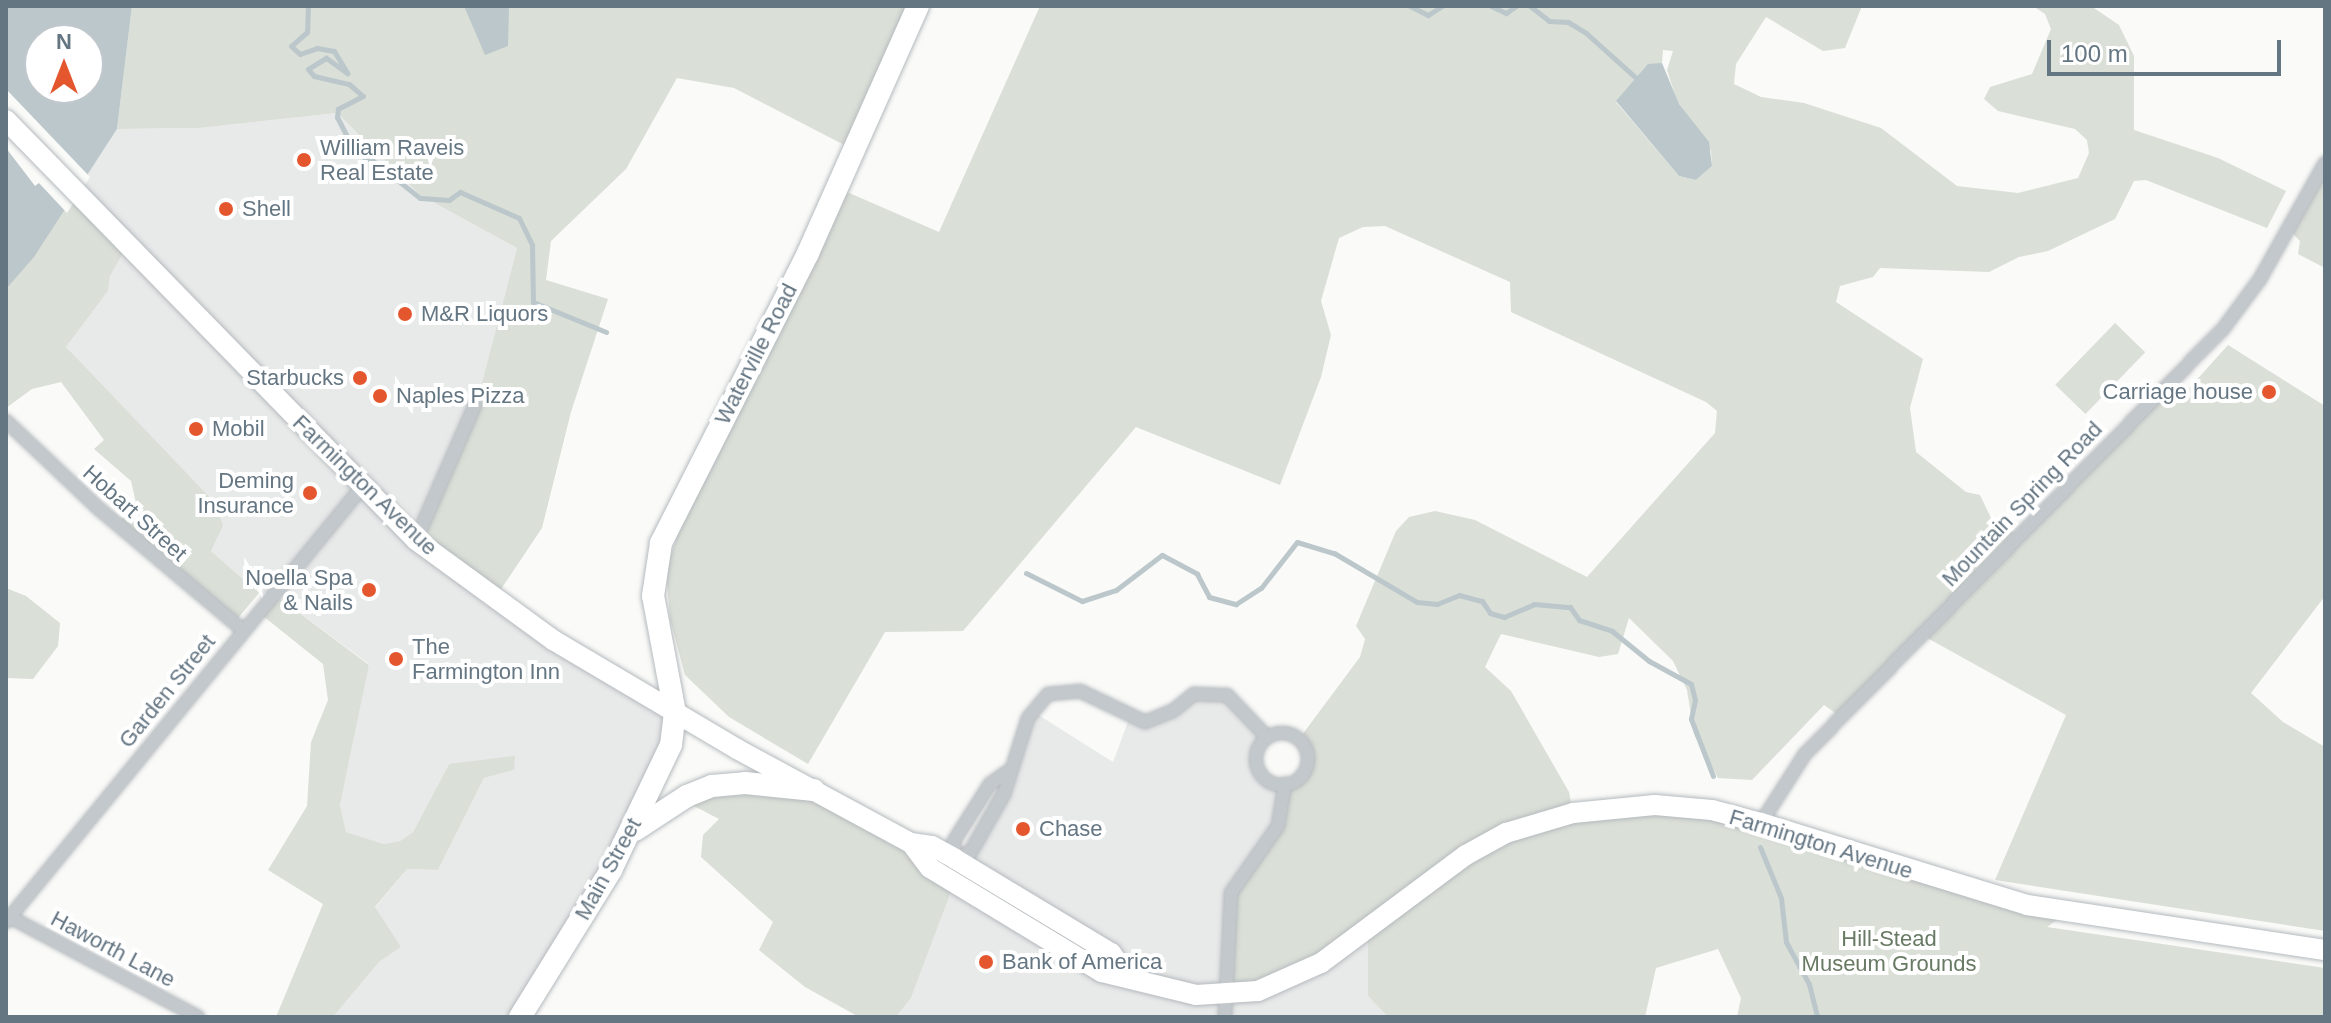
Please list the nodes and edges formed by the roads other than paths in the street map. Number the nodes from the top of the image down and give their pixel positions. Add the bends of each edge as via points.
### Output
1 (918, 6) edge
2 (6, 120) edge
3 (2325, 163) edge
4 (478, 398) dead end
5 (6, 421) edge
6 (362, 487) junction
7 (416, 540) junction
8 (243, 630) junction
9 (675, 713) junction
10 (1267, 737) junction
11 (1007, 772) junction
12 (1285, 784) junction
13 (814, 790) junction
14 (1761, 823) junction
15 (631, 833) junction
16 (911, 843) junction
17 (955, 859) junction
18 (8, 919) edge
19 (2325, 950) edge
20 (1126, 974) junction
21 (1225, 1007) edge
22 (198, 1017) edge
23 (520, 1017) edge

1 - 9 highway, Waterville Road via 808,253 661,543 653,596
2 - 6 main road, Farmington Avenue
3 - 14 street, Mountain Spring Road via 2260,279 2223,329 1805,754
4 - 7 street
5 - 8 street, Hobart Street via 107,516
6 - 7 main road, Farmington Avenue
6 - 8 street, Garden Street
7 - 9 main road, Farmington Avenue via 553,640
8 - 18 street, Garden Street
9 - 13 main road, Farmington Avenue
9 - 15 highway, Main Street via 671,745
10 - 11 street via 1227,695 1194,694 1145,722 1080,691 1057,691 1035,706
10 - 12 street via 1257,750 1257,768 1268,781
10 - 12 street via 1292,735 1305,747 1305,770
11 - 17 street via 990,784 954,841
11 - 17 street via 1004,794 971,852
12 - 21 street via 1278,826 1231,893
13 - 15 highway via 745,783 712,786
13 - 16 main road, Farmington Avenue
14 - 19 main road, Farmington Avenue via 2027,905
14 - 21 main road, Farmington Avenue via 1712,810 1655,805 1535,821 1466,855 1321,963
15 - 23 highway, Main Street
16 - 17 main road, Farmington Avenue via 932,846
16 - 20 main road, Farmington Avenue via 930,868 956,884 1102,972
17 - 20 main road, Farmington Avenue via 1111,953
18 - 22 street, Haworth Lane
20 - 21 main road, Farmington Avenue via 1156,989

